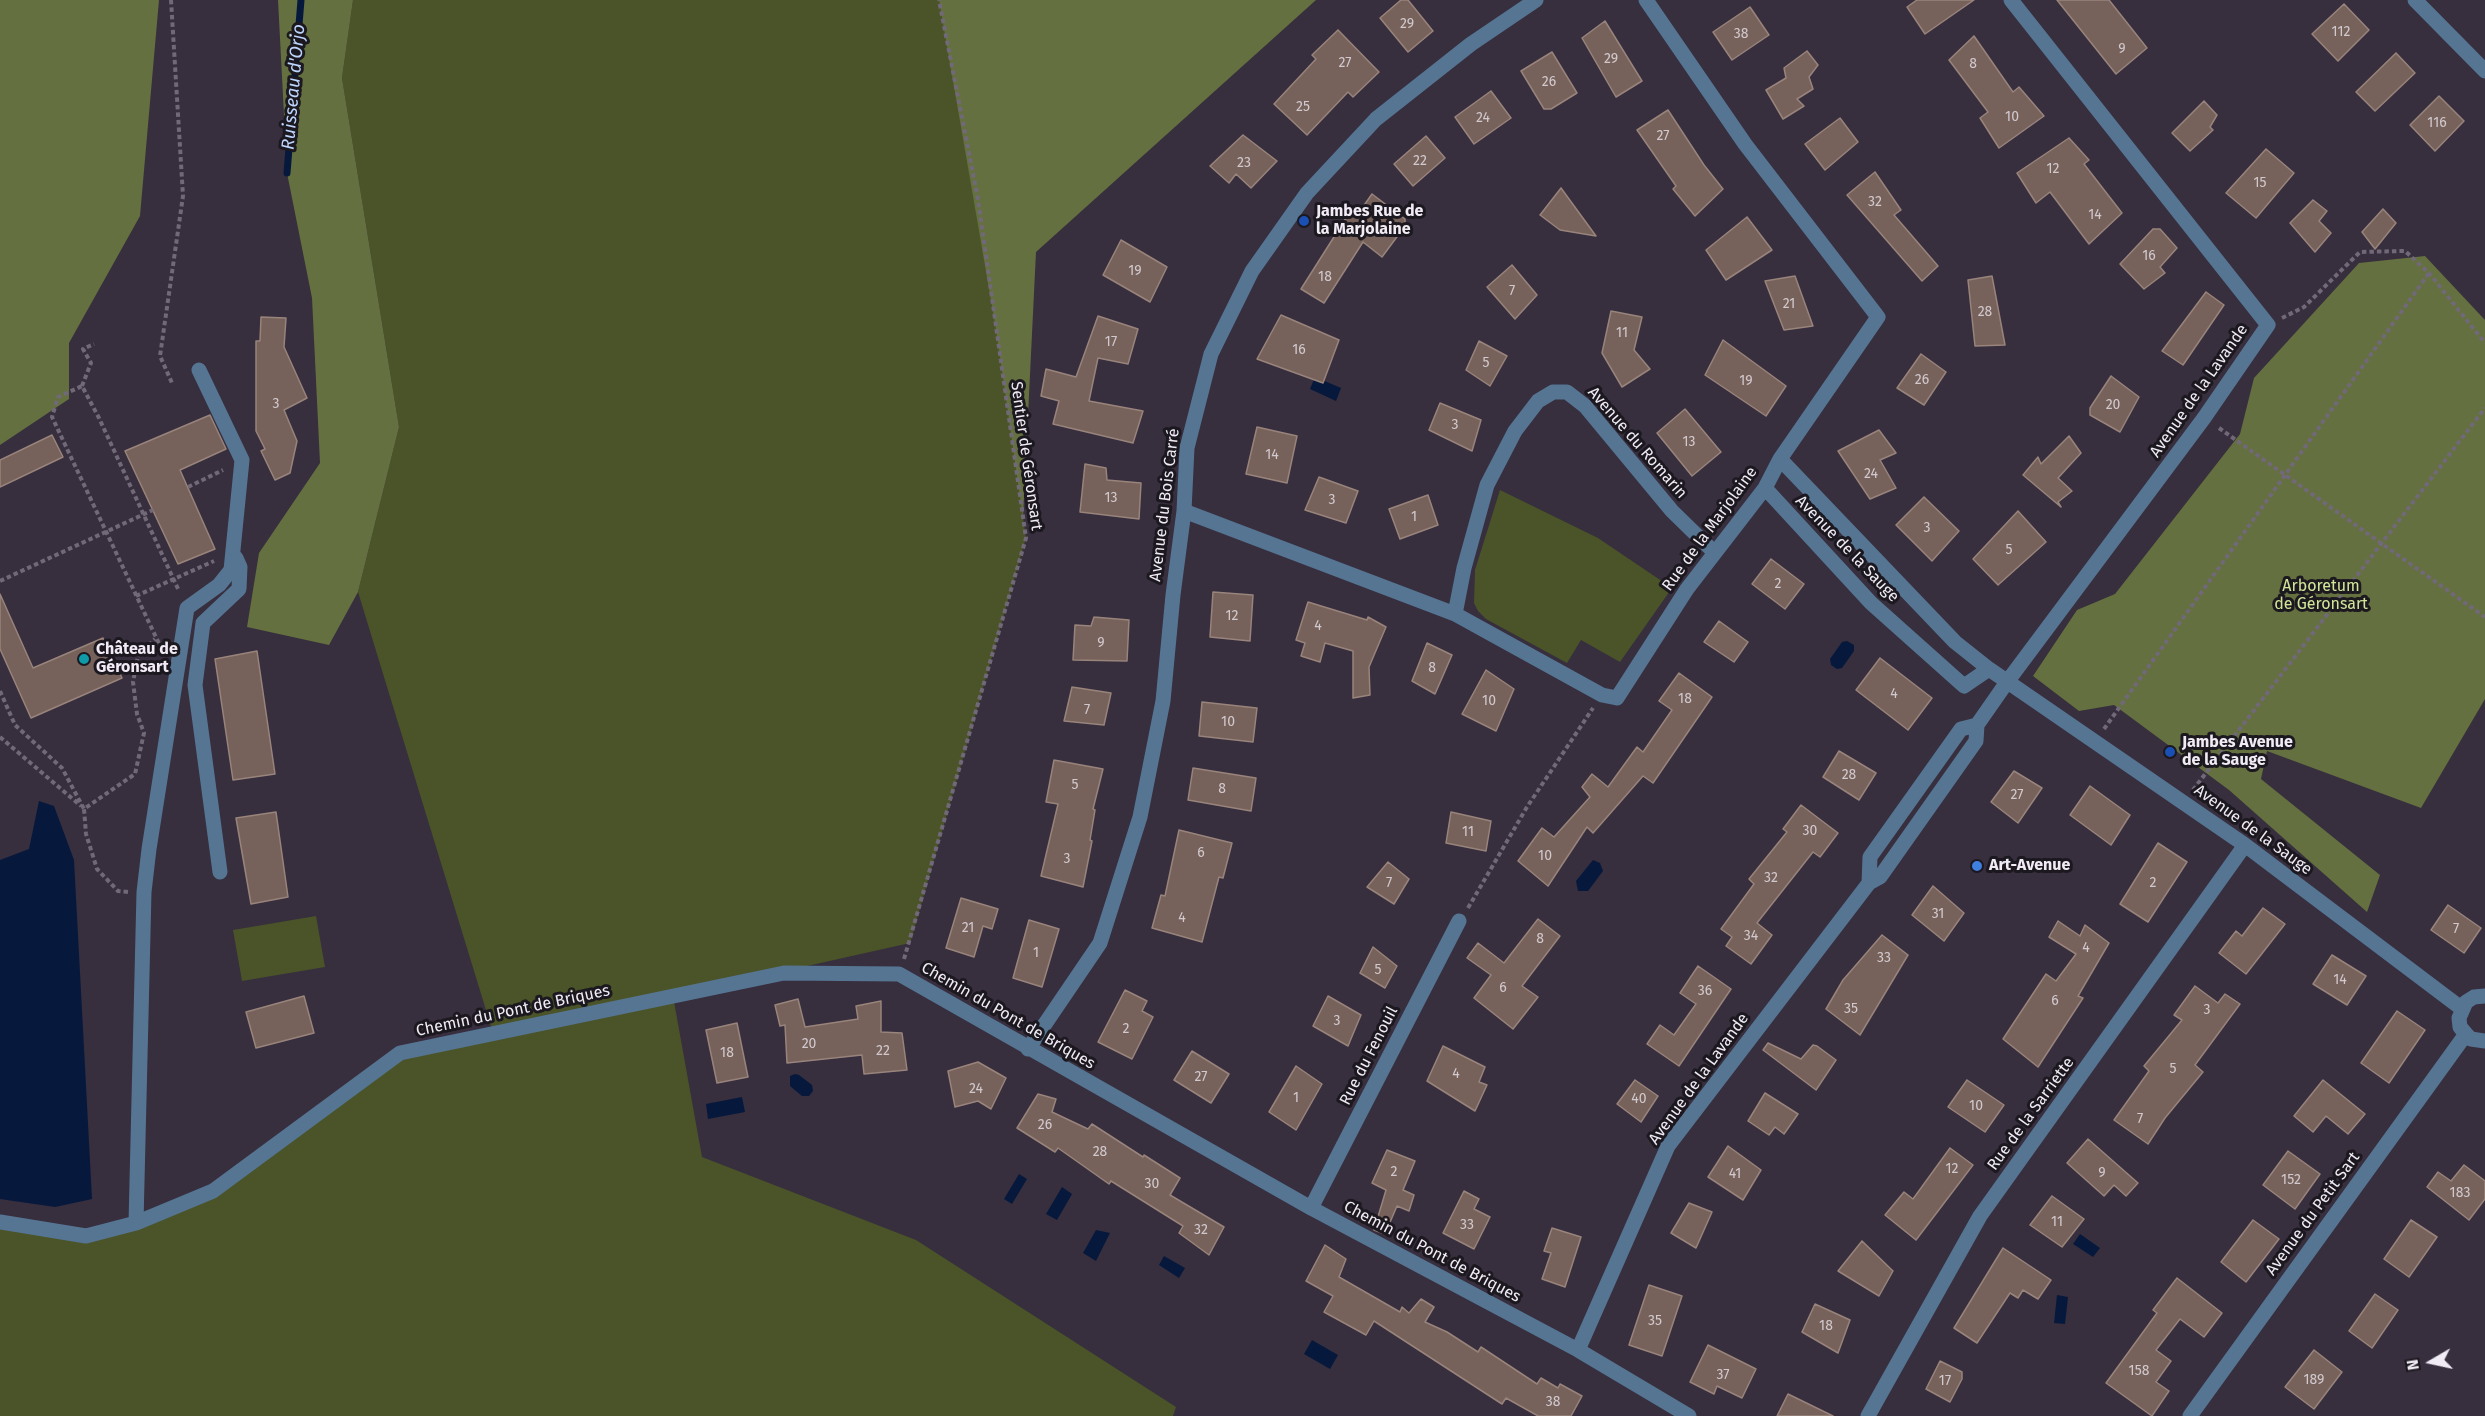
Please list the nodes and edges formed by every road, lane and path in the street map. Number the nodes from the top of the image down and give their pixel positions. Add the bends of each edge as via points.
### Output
1 (171, 0) edge
2 (939, 0) edge
3 (1536, 0) edge
4 (1646, 0) edge
5 (2011, 0) edge
6 (2415, 0) edge
7 (2485, 71) edge
8 (2429, 273) junction
9 (2268, 324) junction
10 (2485, 343) edge
11 (94, 345) dead end
12 (199, 370) dead end
13 (172, 383) dead end
14 (82, 386) junction
15 (2485, 408) edge
16 (2204, 418) junction
17 (1780, 459) junction
18 (242, 460) junction
19 (2285, 475) junction
20 (188, 487) dead end
21 (1765, 488) junction
22 (153, 510) dead end
23 (1184, 511) junction
24 (105, 532) junction
25 (2381, 543) junction
26 (234, 552) junction
27 (1714, 552) junction
28 (174, 579) junction
29 (0, 581) edge
30 (135, 596) junction
31 (187, 608) junction
32 (1455, 614) junction
33 (2485, 616) edge
34 (155, 639) junction
35 (180, 654) junction
36 (1989, 669) junction
37 (2007, 682) junction
38 (0, 691) edge
39 (1602, 695) junction
40 (0, 737) edge
41 (2095, 742) junction
42 (2184, 802) junction
43 (84, 809) junction
44 (2245, 845) junction
45 (220, 872) dead end
46 (144, 892) junction
47 (1459, 921) joint
48 (899, 974) junction
49 (2485, 996) edge
50 (2462, 1008) junction
51 (2466, 1034) junction
52 (2485, 1041) edge
53 (1028, 1049) junction
54 (1311, 1208) junction
55 (0, 1222) edge
56 (136, 1223) junction
57 (1578, 1350) junction
58 (1689, 1416) edge
59 (1868, 1416) edge
60 (2190, 1416) edge

1 - 13 path via 183,196 160,356
2 - 48 path, Sentier de Géronsart via 978,199 1026,538
3 - 23 street, Avenue du Bois Carré via 1471,44 1376,119 1306,193 1252,271 1211,354 1187,448
4 - 17 street, Rue de la Marjolaine via 1744,144 1878,317
5 - 9 street, Avenue de la Lavande
6 - 7 street
8 - 9 path via 2405,251 2360,252 2304,307
8 - 10 path
8 - 19 path
9 - 16 street, Avenue de la Lavande
11 - 14 path via 83,349 91,363
12 - 18 street
14 - 24 path via 58,397 52,417
14 - 28 path
15 - 25 path
16 - 19 path
16 - 37 street, Avenue de la Lavande
17 - 21 street, Rue de la Marjolaine
17 - 36 street, Avenue de la Sauge via 1955,642
18 - 20 path
18 - 26 street
19 - 25 path
19 - 41 path
21 - 27 street, Rue de la Marjolaine
21 - 36 street, Avenue de la Sauge via 1871,603 1964,686
22 - 24 path
23 - 32 street
23 - 53 street, Avenue du Bois Carré via 1163,701 1140,817 1100,943
24 - 29 path
24 - 30 path
25 - 33 path
25 - 42 path
26 - 28 path
26 - 31 street via 231,570 219,585
26 - 45 street via 240,567 239,589 203,623 195,685
27 - 32 street, Avenue du Romarin via 1672,511 1585,405 1568,392 1553,392 1538,401 1515,431 1487,485
27 - 39 street, Rue de la Marjolaine via 1617,698
28 - 30 path
28 - 31 path
30 - 34 path
31 - 35 street
32 - 39 street
34 - 35 path via 160,650
34 - 43 path via 138,656 133,682 144,733 135,774
35 - 46 street
36 - 37 street, Avenue de la Sauge
37 - 41 street, Avenue de la Sauge
37 - 57 street, Avenue de la Lavande via 1977,725 1961,729 1870,857 1869,883 1668,1146
38 - 43 path via 15,725 62,768
39 - 47 path via 1527,807
40 - 43 path
41 - 42 street, Avenue de la Sauge
42 - 44 street, Avenue de la Sauge
43 - 46 path via 86,834 97,869 118,891
44 - 50 street, Avenue de la Sauge
44 - 59 street, Rue de la Sarriette via 1980,1216
46 - 56 street
47 - 54 street, Rue du Fenouil
48 - 53 street, Chemin du Pont de Briques
48 - 56 street, Chemin du Pont de Briques via 784,973 400,1053 213,1191
49 - 50 street via 2474,997
50 - 51 street via 2460,1027
51 - 52 street
51 - 60 street, Avenue du Petit Sart
53 - 54 street, Chemin du Pont de Briques
54 - 57 street, Chemin du Pont de Briques
55 - 56 street, Chemin du Pont de Briques via 86,1236
57 - 58 street, Chemin du Pont de Briques

